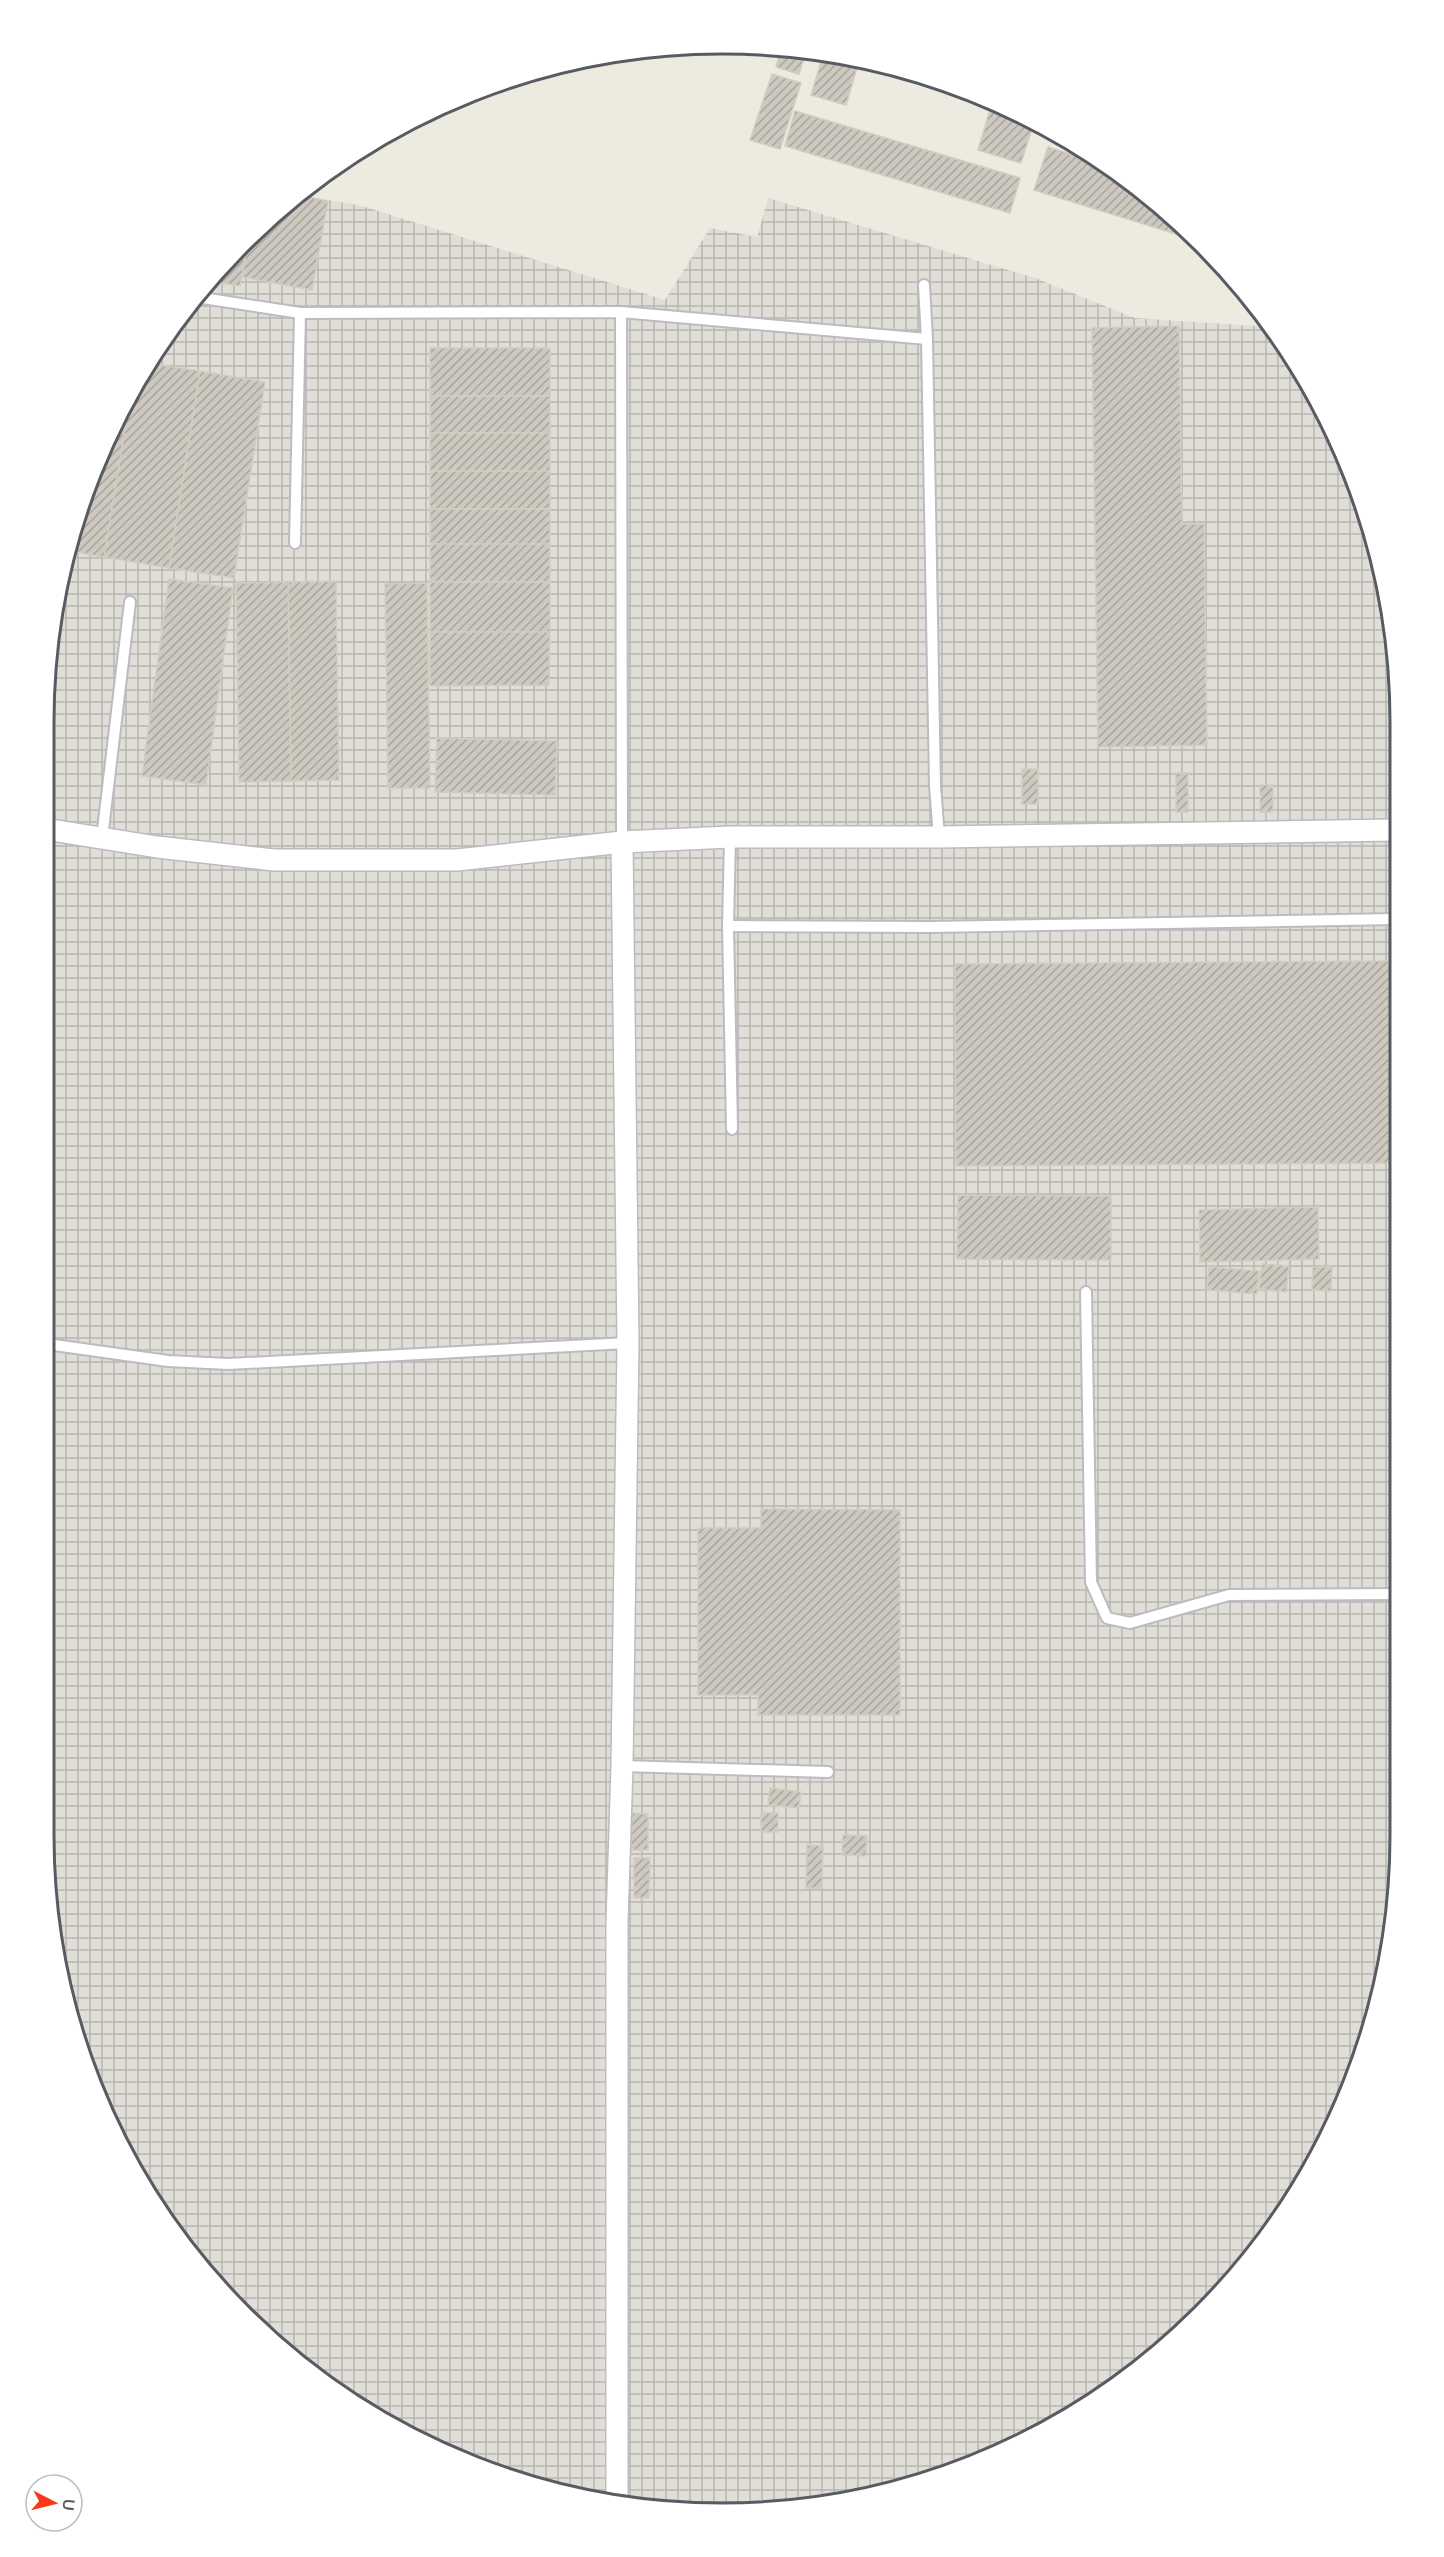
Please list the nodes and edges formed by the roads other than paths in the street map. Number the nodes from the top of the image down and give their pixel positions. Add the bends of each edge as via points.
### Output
1 (924, 285) dead end
2 (206, 298) edge
3 (300, 312) junction
4 (621, 312) junction
5 (927, 339) junction
6 (295, 543) dead end
7 (130, 602) dead end
8 (54, 830) edge
9 (1390, 830) edge
10 (730, 837) junction
11 (939, 837) junction
12 (102, 838) junction
13 (622, 842) junction
14 (1390, 919) edge
15 (728, 926) junction
16 (732, 1129) dead end
17 (1086, 1292) dead end
18 (628, 1342) junction
19 (54, 1345) edge
20 (1390, 1594) edge
21 (622, 1766) junction
22 (828, 1772) dead end
23 (616, 2494) edge

1 - 5 lane
2 - 3 lane
3 - 4 lane
3 - 6 lane
4 - 5 lane
4 - 13 lane
5 - 11 lane
7 - 12 lane
8 - 12 street
9 - 11 street
10 - 11 street
10 - 13 street
10 - 15 lane
12 - 13 street via 274,860 457,860
13 - 18 street
14 - 15 lane via 931,927
15 - 16 lane
17 - 20 lane via 1091,1582 1107,1618 1130,1623 1229,1595
18 - 19 lane via 228,1364 168,1361
18 - 21 street
21 - 22 lane
21 - 23 street via 617,1923

